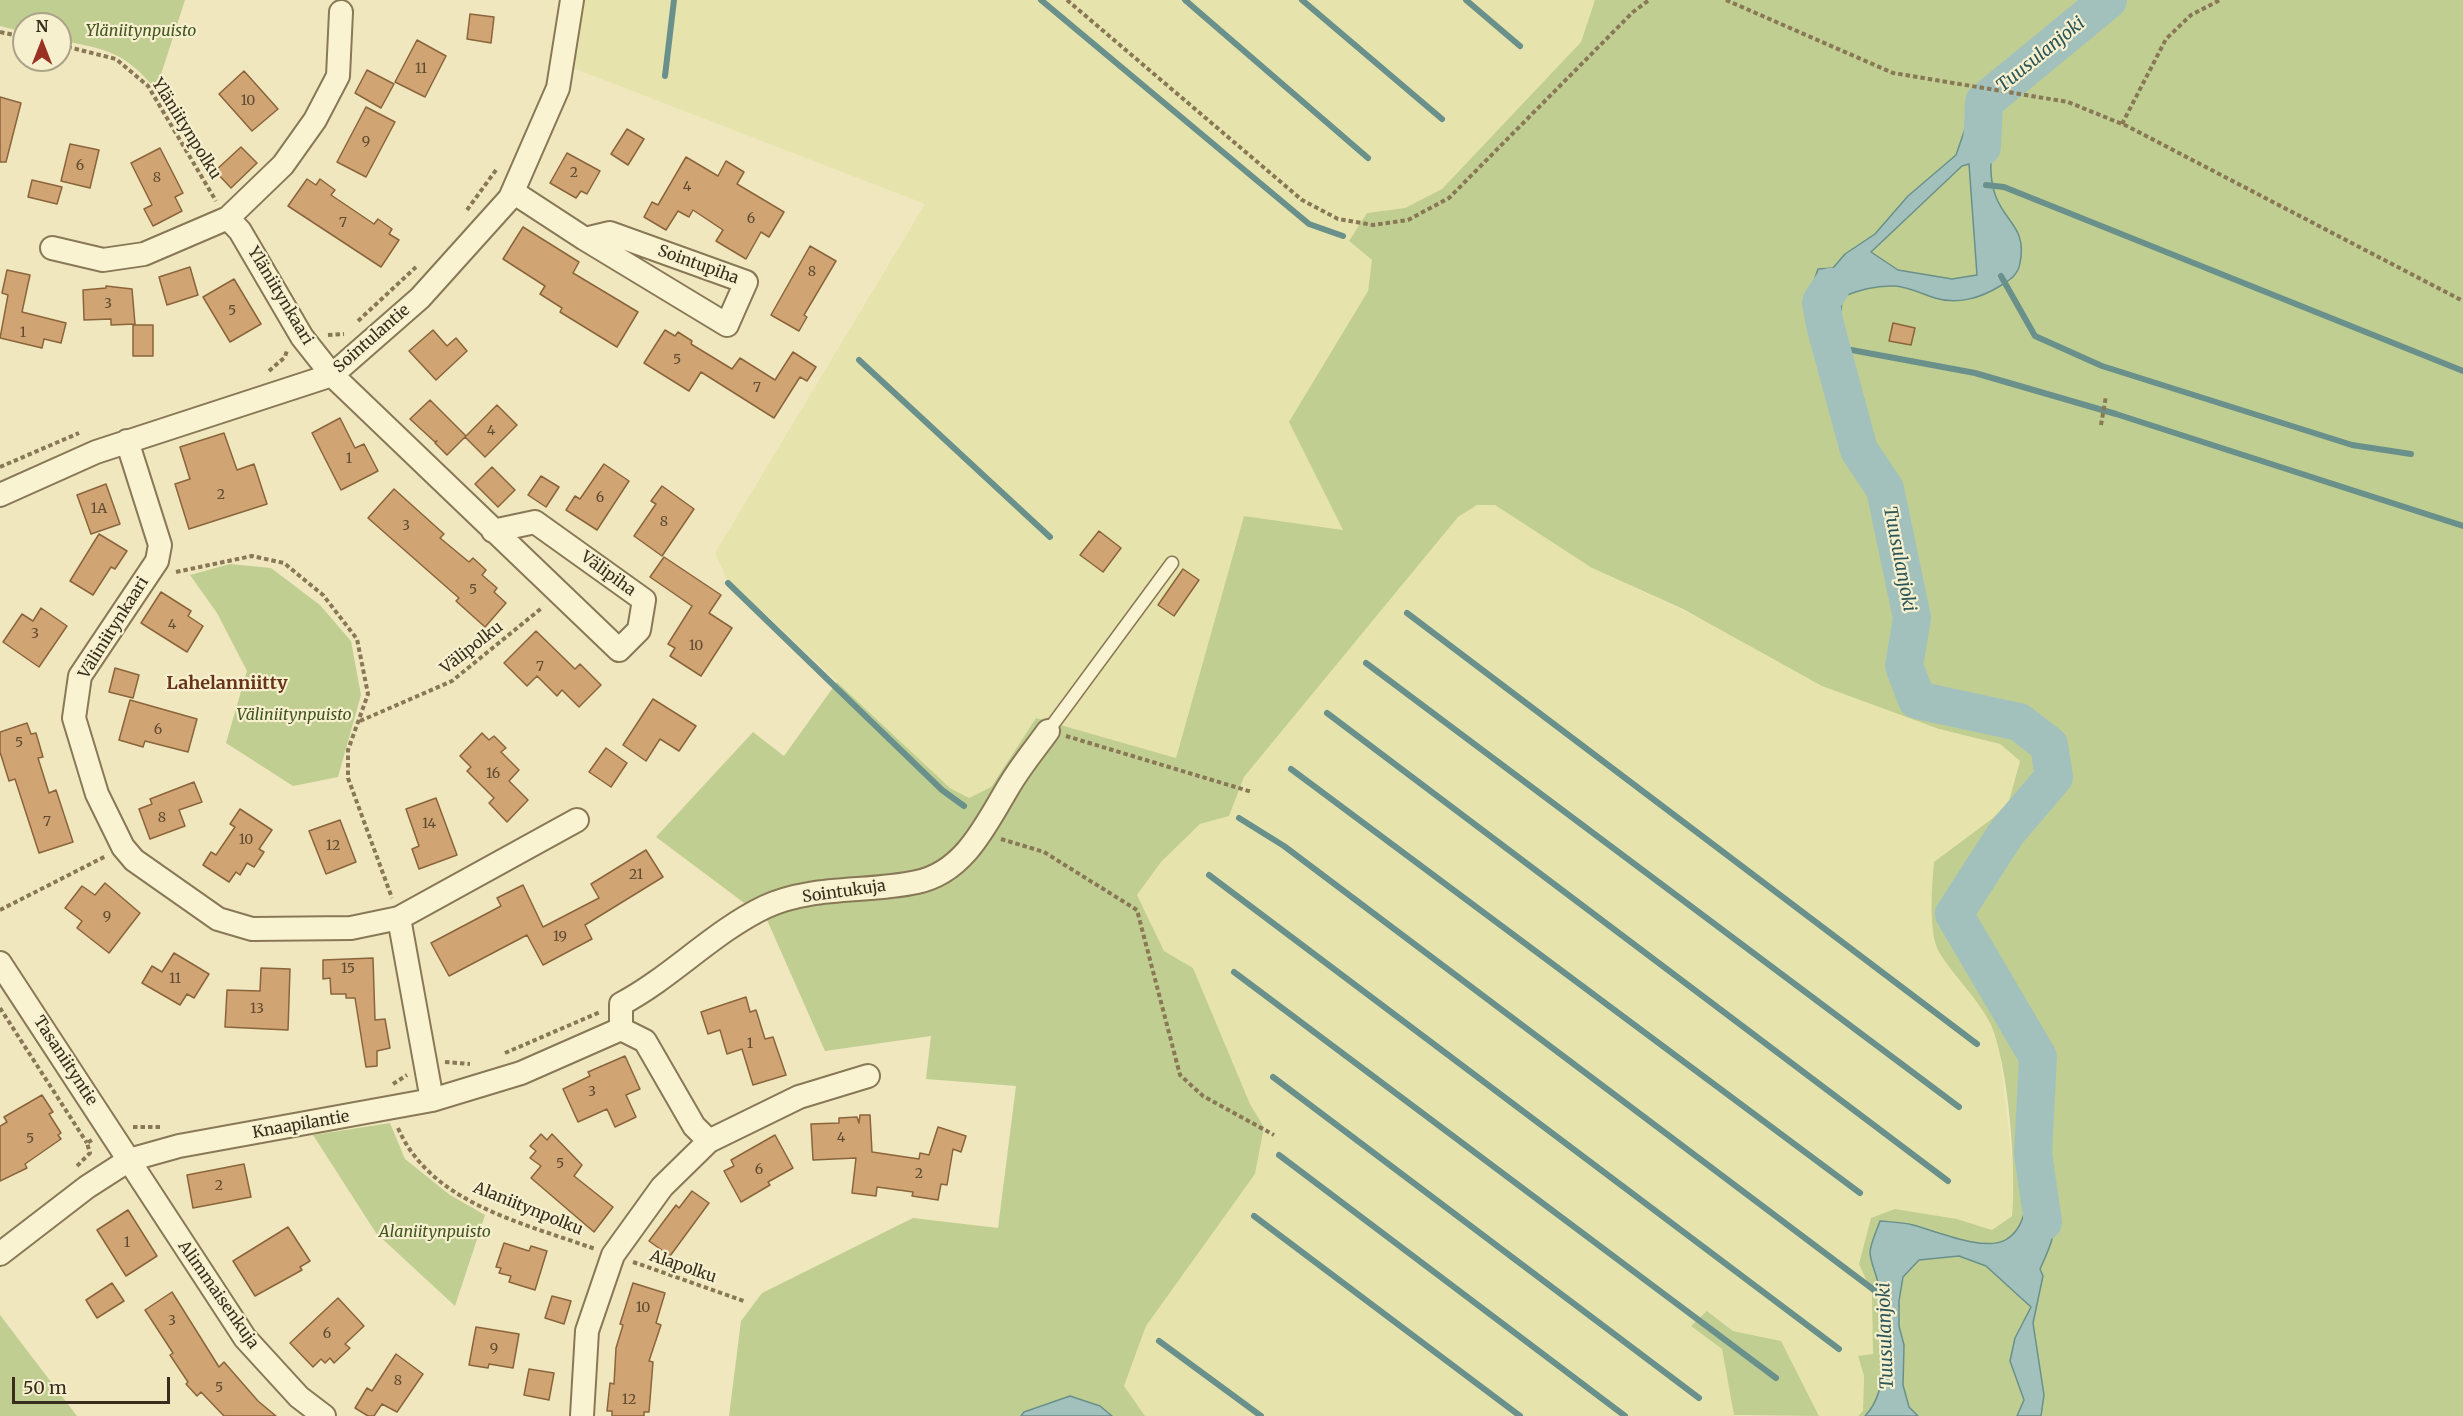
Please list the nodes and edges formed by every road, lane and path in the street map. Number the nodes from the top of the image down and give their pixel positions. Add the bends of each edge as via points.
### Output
1 (572, 0) edge
2 (1067, 0) edge
3 (1649, 0) edge
4 (1726, 0) edge
5 (2220, 0) edge
6 (341, 12) dead end
7 (72, 48) edge
8 (2122, 124) junction
9 (498, 167) dead end
10 (513, 192) junction
11 (228, 218) junction
12 (460, 220) dead end
13 (585, 239) junction
14 (52, 248) dead end
15 (418, 265) dead end
16 (2463, 301) edge
17 (302, 337) junction
18 (259, 374) dead end
19 (332, 375) junction
20 (2106, 396) dead end
21 (2101, 425) dead end
22 (81, 433) dead end
23 (127, 441) junction
24 (0, 467) edge
25 (0, 495) edge
26 (493, 531) junction
27 (1172, 563) dead end
28 (146, 578) junction
29 (558, 594) junction
30 (360, 721) junction
31 (1048, 731) junction
32 (1252, 792) dead end
33 (577, 820) dead end
34 (979, 838) junction
35 (123, 847) junction
36 (0, 910) edge
37 (399, 918) junction
38 (0, 963) edge
39 (621, 1004) junction
40 (0, 1008) edge
41 (621, 1029) junction
42 (500, 1055) dead end
43 (479, 1065) dead end
44 (425, 1066) junction
45 (868, 1076) dead end
46 (432, 1100) junction
47 (390, 1110) junction
48 (166, 1126) dead end
49 (109, 1128) junction
50 (1274, 1135) dead end
51 (709, 1141) junction
52 (87, 1143) junction
53 (129, 1160) junction
54 (76, 1167) dead end
55 (0, 1254) edge
56 (613, 1255) junction
57 (744, 1301) dead end
58 (324, 1416) edge
59 (582, 1416) edge

1 - 10 street, Sointulantie via 558,88
2 - 3 path via 1302,200 1338,219 1373,225 1408,220 1449,198
4 - 8 path via 1893,73 2068,102
5 - 8 path via 2191,15 2166,39
6 - 11 street via 338,76 315,120 283,165
7 - 11 path, Yläniitynpolku via 116,59 148,87
8 - 16 path
9 - 12 path
10 - 13 street, Sointupiha
10 - 19 street, Sointulantie via 420,298
11 - 14 street via 144,254 103,260
11 - 17 street, Yläniitynkaari via 240,231
13 - 13 street, Sointupiha via 727,325 746,282 610,233
15 - 17 path via 341,336 315,330
17 - 18 path via 290,344 285,357 271,370
17 - 19 street, Yläniitynkaari
19 - 23 street, Sointulantie
19 - 26 street, Välipiha
20 - 21 path
22 - 24 path
23 - 25 street, Sointulantie
23 - 28 street, Väliniitynkaari via 160,545 157,561
26 - 29 street, Välipiha
26 - 29 street, Välipiha via 535,522 644,600 639,630 620,650
27 - 31 lane
28 - 30 path via 252,556 284,563 323,595 357,639 368,694
28 - 35 street, Väliniitynkaari via 81,676 74,718 97,794
29 - 30 path, Välipolku via 452,681
30 - 37 path via 348,750 348,778
31 - 32 path
31 - 34 street, Sointukuja via 1010,784
33 - 37 street, Väliniitynkaari
34 - 39 street, Sointukuja via 943,872 918,882 804,895 765,907
34 - 50 path via 1008,839 1044,852 1137,910 1180,1075 1203,1096
35 - 36 path
35 - 37 street, Väliniitynkaari via 134,860 218,919 252,929 351,928
37 - 44 street
38 - 49 street, Tasaniityntie
39 - 41 street
39 - 42 path
40 - 52 path
41 - 46 street, Knaapilantie via 521,1073
41 - 51 street via 645,1041 694,1126
43 - 44 path via 444,1062
44 - 46 street
44 - 47 path, Alaniitynpolku via 384,1087
45 - 51 street via 799,1097
46 - 47 street, Knaapilantie
47 - 53 street, Knaapilantie via 178,1146
47 - 56 path, Alaniitynpolku via 419,1162 450,1190 488,1209
48 - 49 path via 131,1127 122,1123
49 - 52 path
49 - 53 street, Tasaniityntie
51 - 56 street via 662,1187
52 - 54 path via 90,1154
53 - 55 street, Knaapilantie
53 - 58 street, Alimmaisenkuja via 245,1338 299,1397
56 - 57 path, Alapolku
56 - 59 street via 588,1331

